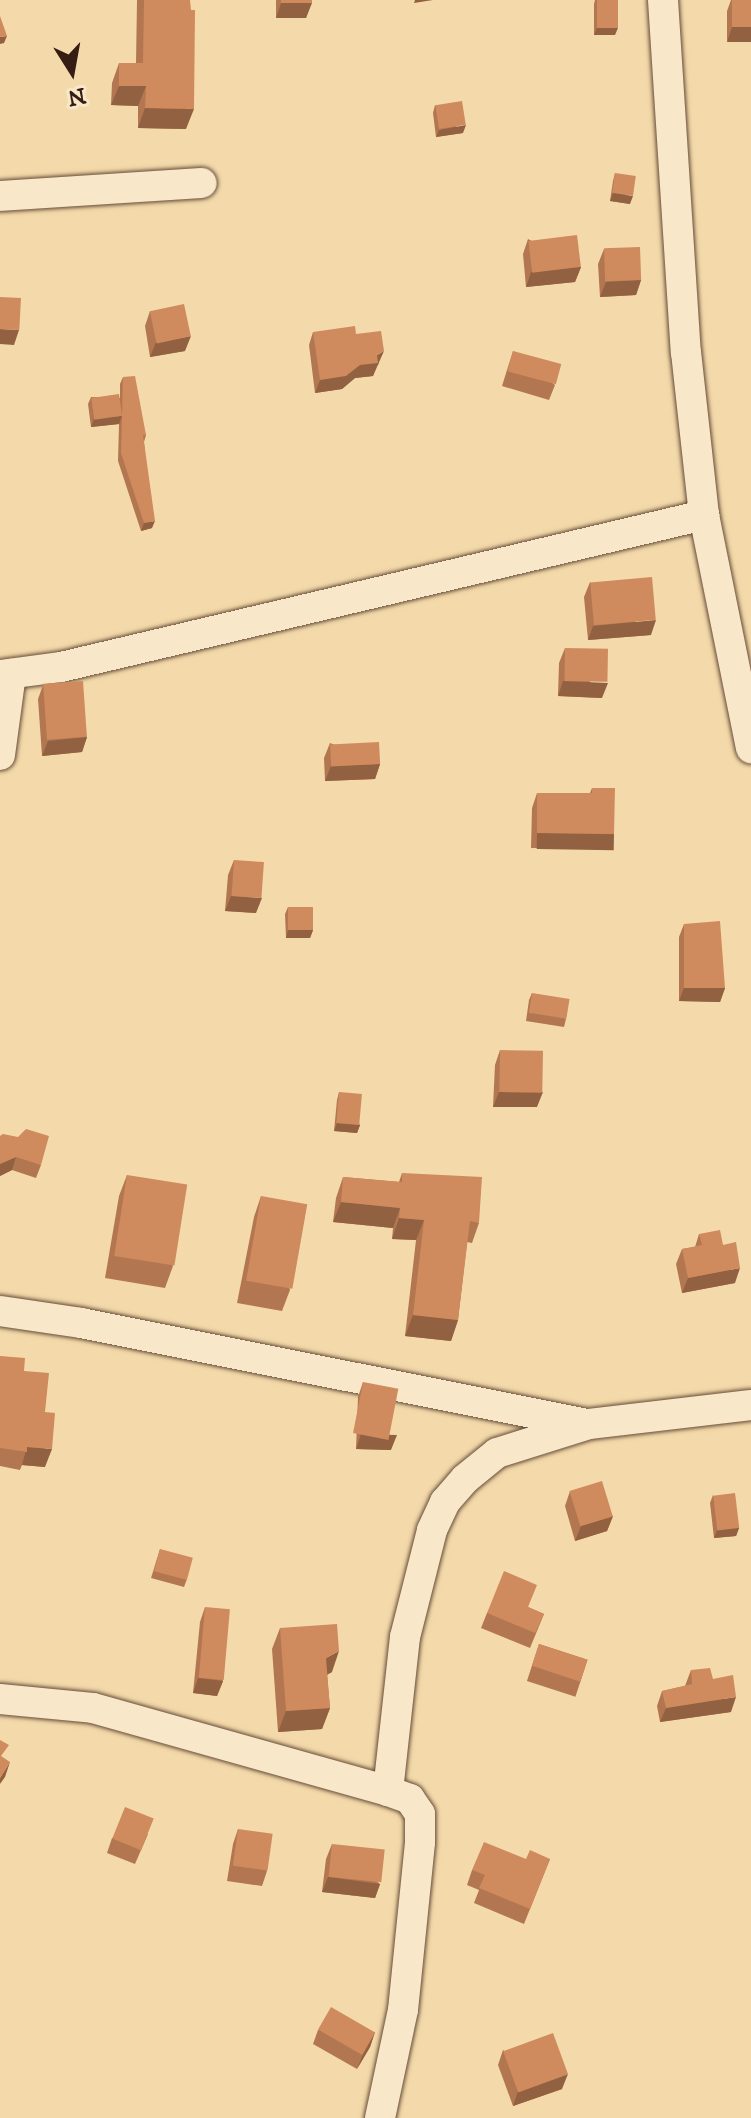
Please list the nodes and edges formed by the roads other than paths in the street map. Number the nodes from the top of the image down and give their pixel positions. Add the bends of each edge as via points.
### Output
1 (663, 0) edge
2 (202, 183) dead end
3 (0, 196) edge
4 (704, 515) junction
5 (6, 674) edge
6 (751, 748) edge
7 (0, 755) edge
8 (0, 1311) edge
9 (751, 1405) edge
10 (589, 1424) junction
11 (0, 1699) edge
12 (388, 1791) junction
13 (380, 2118) edge

1 - 4 street via 686,352
2 - 3 street
4 - 5 street via 61,667
4 - 6 street
5 - 7 street
8 - 10 street
9 - 10 street
10 - 12 street via 497,1453 445,1502 432,1530 405,1637
11 - 12 street via 93,1708
12 - 13 street via 410,1799 420,1814 420,1842 403,2010

